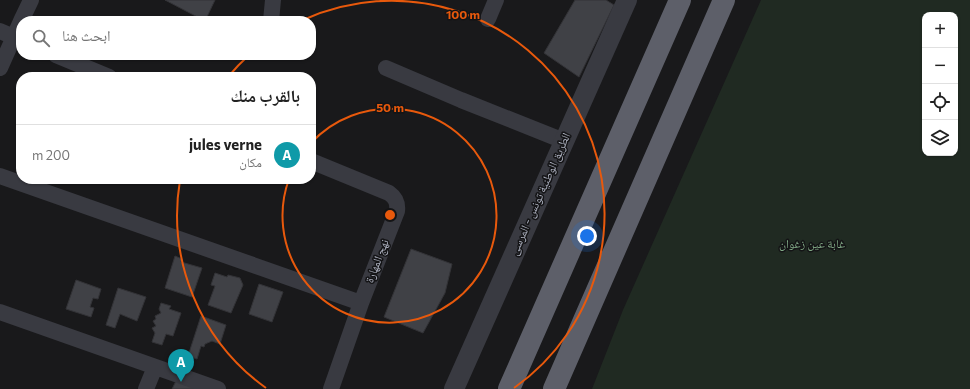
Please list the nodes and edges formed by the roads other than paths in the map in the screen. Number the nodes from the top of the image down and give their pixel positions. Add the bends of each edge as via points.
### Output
1 (31, 0) edge
2 (273, 0) edge
3 (496, 0) edge
4 (627, 0) edge
5 (680, 0) edge
6 (724, 0) edge
7 (23, 16) edge
8 (271, 16) edge
9 (488, 19) dead end
10 (12, 36) edge
11 (68, 60) edge
12 (0, 68) edge
13 (386, 68) dead end
14 (97, 72) edge
15 (564, 141) junction
16 (316, 163) edge
17 (0, 176) edge
18 (16, 182) edge
19 (23, 184) edge
20 (361, 302) junction
21 (0, 312) edge
22 (155, 367) junction
23 (146, 389) edge
24 (218, 389) edge
25 (331, 389) edge
26 (454, 389) edge
27 (509, 389) edge
28 (554, 389) edge

1 - 7 street
2 - 8 street
3 - 9 street
4 - 15 street, الطريق الوطنية تونس - المرسى
5 - 27 highway
6 - 28 highway
10 - 12 street
11 - 14 street
13 - 15 street
15 - 26 street, الطريق الوطنية تونس - المرسى
16 - 20 street, نهج المهارة via 389,193 398,204
17 - 18 street
19 - 20 street
20 - 25 street, نهج المهارة
21 - 22 street
22 - 23 street
22 - 24 street

